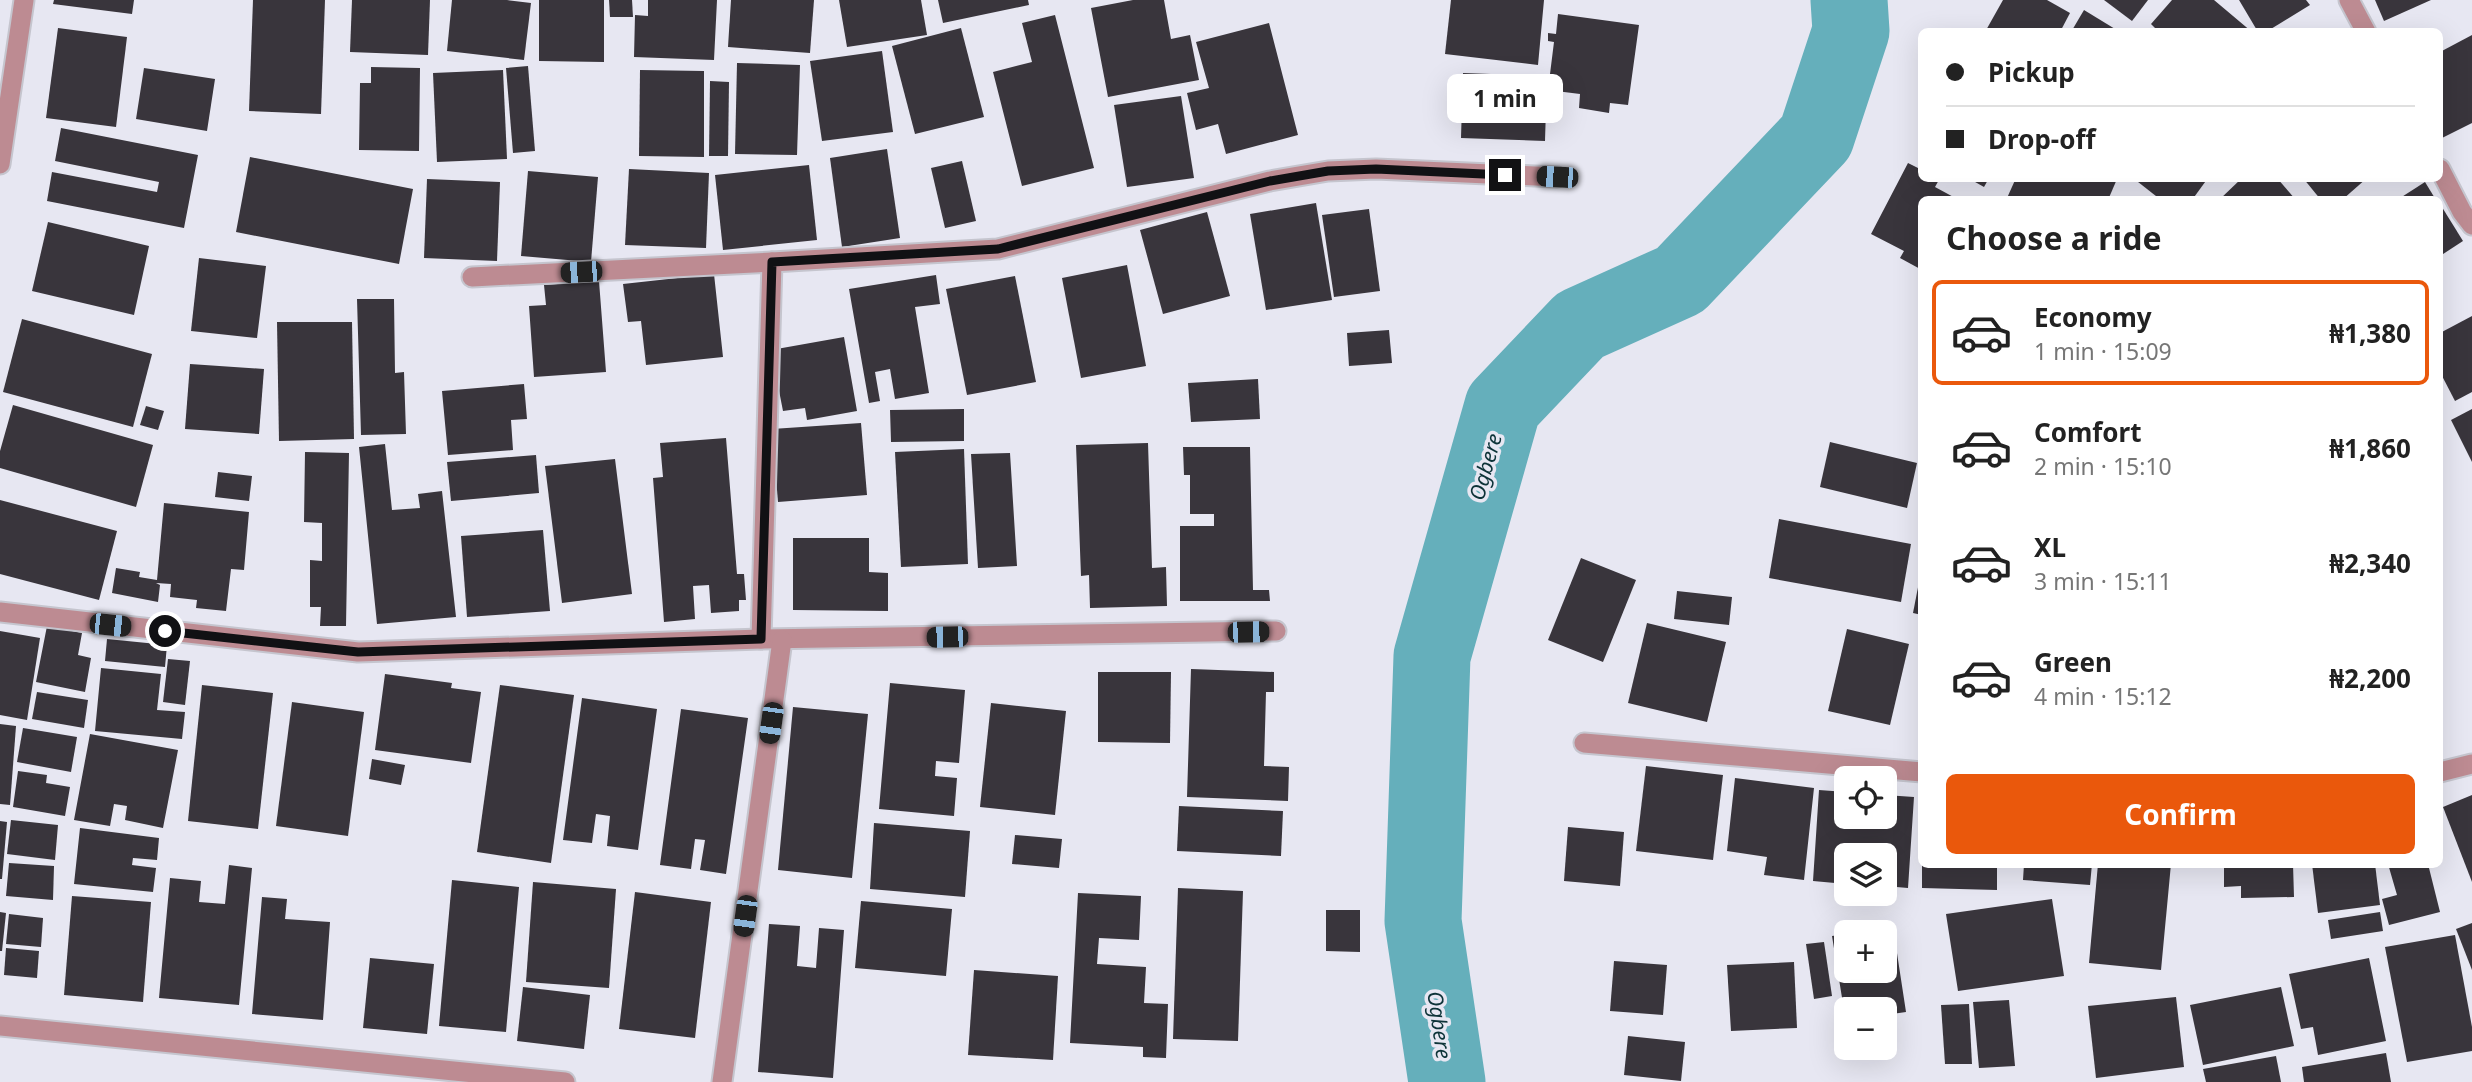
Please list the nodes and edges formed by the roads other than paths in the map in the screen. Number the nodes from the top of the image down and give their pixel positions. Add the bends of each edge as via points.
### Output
1 (24, 0) edge
2 (2349, 0) edge
3 (2364, 28) edge
4 (0, 164) edge
5 (2443, 175) edge
6 (1557, 177) dead end
7 (2472, 225) edge
8 (772, 262) junction
9 (472, 277) dead end
10 (0, 612) edge
11 (1276, 631) dead end
12 (761, 639) junction
13 (782, 640) junction
14 (1584, 743) dead end
15 (2472, 764) edge
16 (2443, 771) edge
17 (1918, 772) edge
18 (0, 1026) edge
19 (565, 1082) edge
20 (722, 1082) edge

1 - 4 street
2 - 3 street
5 - 7 street
6 - 8 street via 1328,171 1270,181 998,249
8 - 9 street
8 - 12 street
10 - 12 street via 358,652
11 - 13 street
12 - 13 street
13 - 20 street
14 - 17 street
15 - 16 street
18 - 19 street

